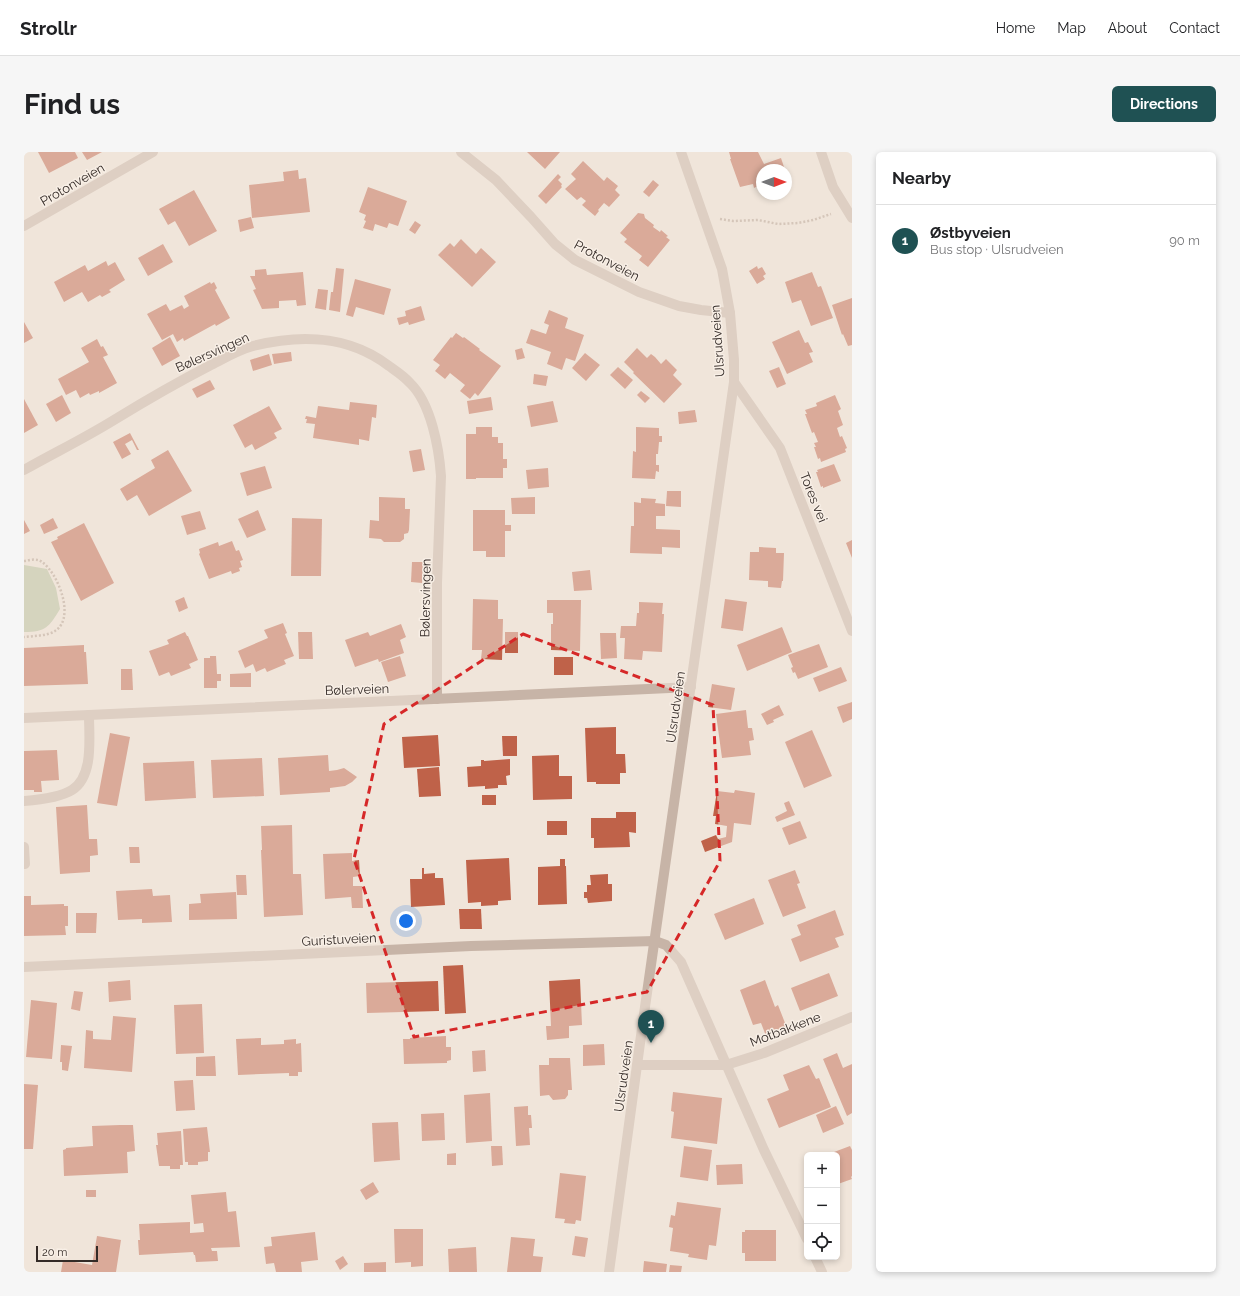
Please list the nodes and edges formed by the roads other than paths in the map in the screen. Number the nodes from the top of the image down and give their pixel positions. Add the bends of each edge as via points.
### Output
1 (153, 152) edge
2 (460, 152) edge
3 (681, 152) edge
4 (821, 152) edge
5 (852, 218) edge
6 (24, 226) edge
7 (730, 313) junction
8 (734, 382) junction
9 (24, 470) edge
10 (852, 631) edge
11 (691, 687) junction
12 (437, 698) junction
13 (89, 715) junction
14 (24, 718) edge
15 (24, 801) edge
16 (24, 847) edge
17 (25, 864) dead end
18 (655, 941) junction
19 (24, 967) edge
20 (852, 1017) edge
21 (637, 1065) junction
22 (726, 1065) junction
23 (804, 1233) edge
24 (816, 1260) edge
25 (609, 1272) edge
26 (822, 1272) edge

1 - 6 street, Protonveien
2 - 7 street, Protonveien via 496,180 555,244 575,260 639,292 679,306
3 - 7 street, Ulsrudveien via 722,269
4 - 5 street via 833,187
7 - 8 street, Ulsrudveien
8 - 10 street, Tores vei via 780,448
8 - 11 street, Ulsrudveien
9 - 12 street, Bølersvingen via 178,382 252,347 292,339 315,338 342,343 380,359 411,383 421,397 434,428 440,459
11 - 12 street, Bølerveien
11 - 18 street, Ulsrudveien
12 - 13 street, Bølerveien
13 - 14 street, Bølerveien
13 - 15 street via 88,757 79,784 71,791 44,799
16 - 17 street
18 - 19 street, Guristuveien via 477,946
18 - 21 street, Ulsrudveien
18 - 22 street via 666,945 681,962
20 - 22 street, Motbakkene via 764,1053
21 - 22 street, Motbakkene
21 - 25 street, Ulsrudveien
22 - 23 street
24 - 26 street

